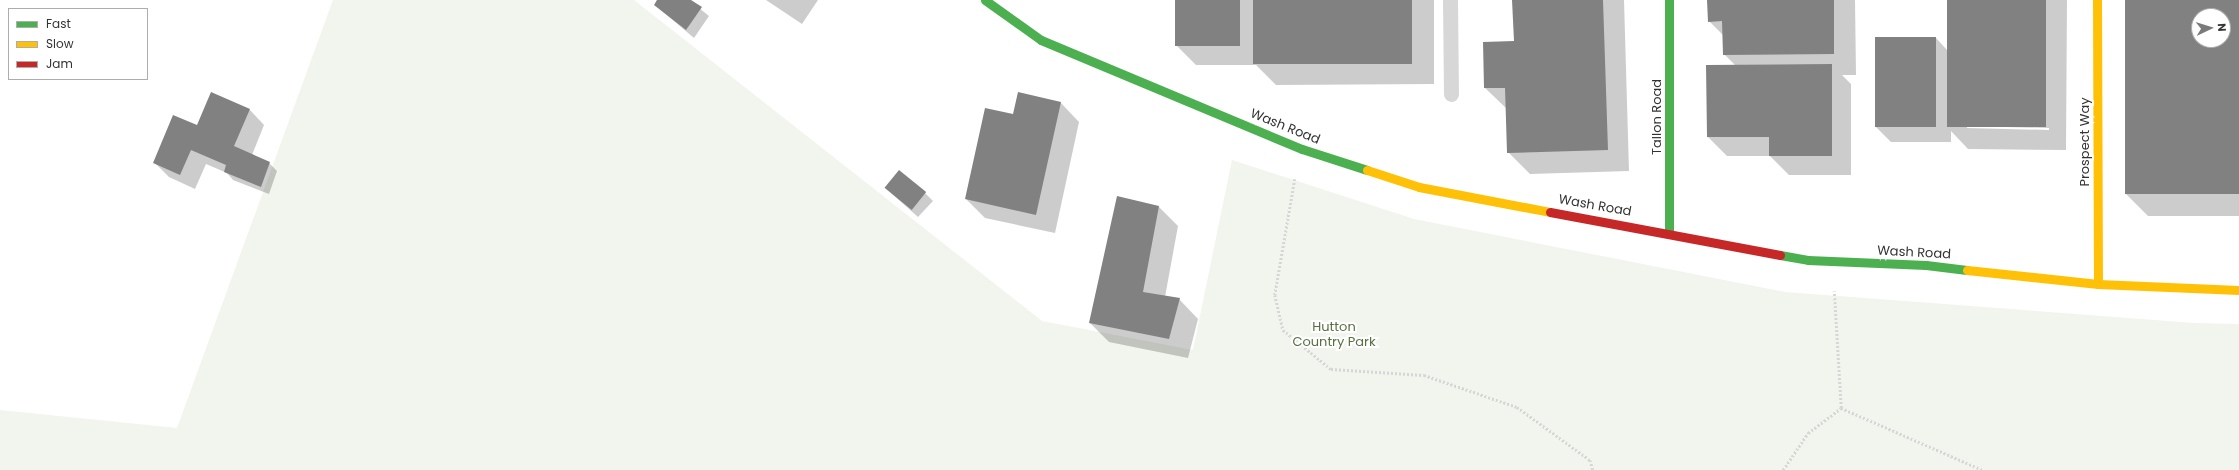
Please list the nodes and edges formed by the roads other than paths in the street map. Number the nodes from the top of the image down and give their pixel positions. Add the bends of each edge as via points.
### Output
1 (985, 0) edge
2 (1450, 0) edge
3 (1669, 0) edge
4 (2097, 0) edge
5 (1452, 94) dead end
6 (1670, 233) junction
7 (2098, 284) junction
8 (2239, 290) edge

1 - 6 street, Wash Road via 1041,40 1302,149 1419,187
2 - 5 lane
3 - 6 street, Tallon Road
4 - 7 street, Prospect Way
6 - 7 street, Wash Road via 1832,263 1926,265
7 - 8 street, Wash Road

